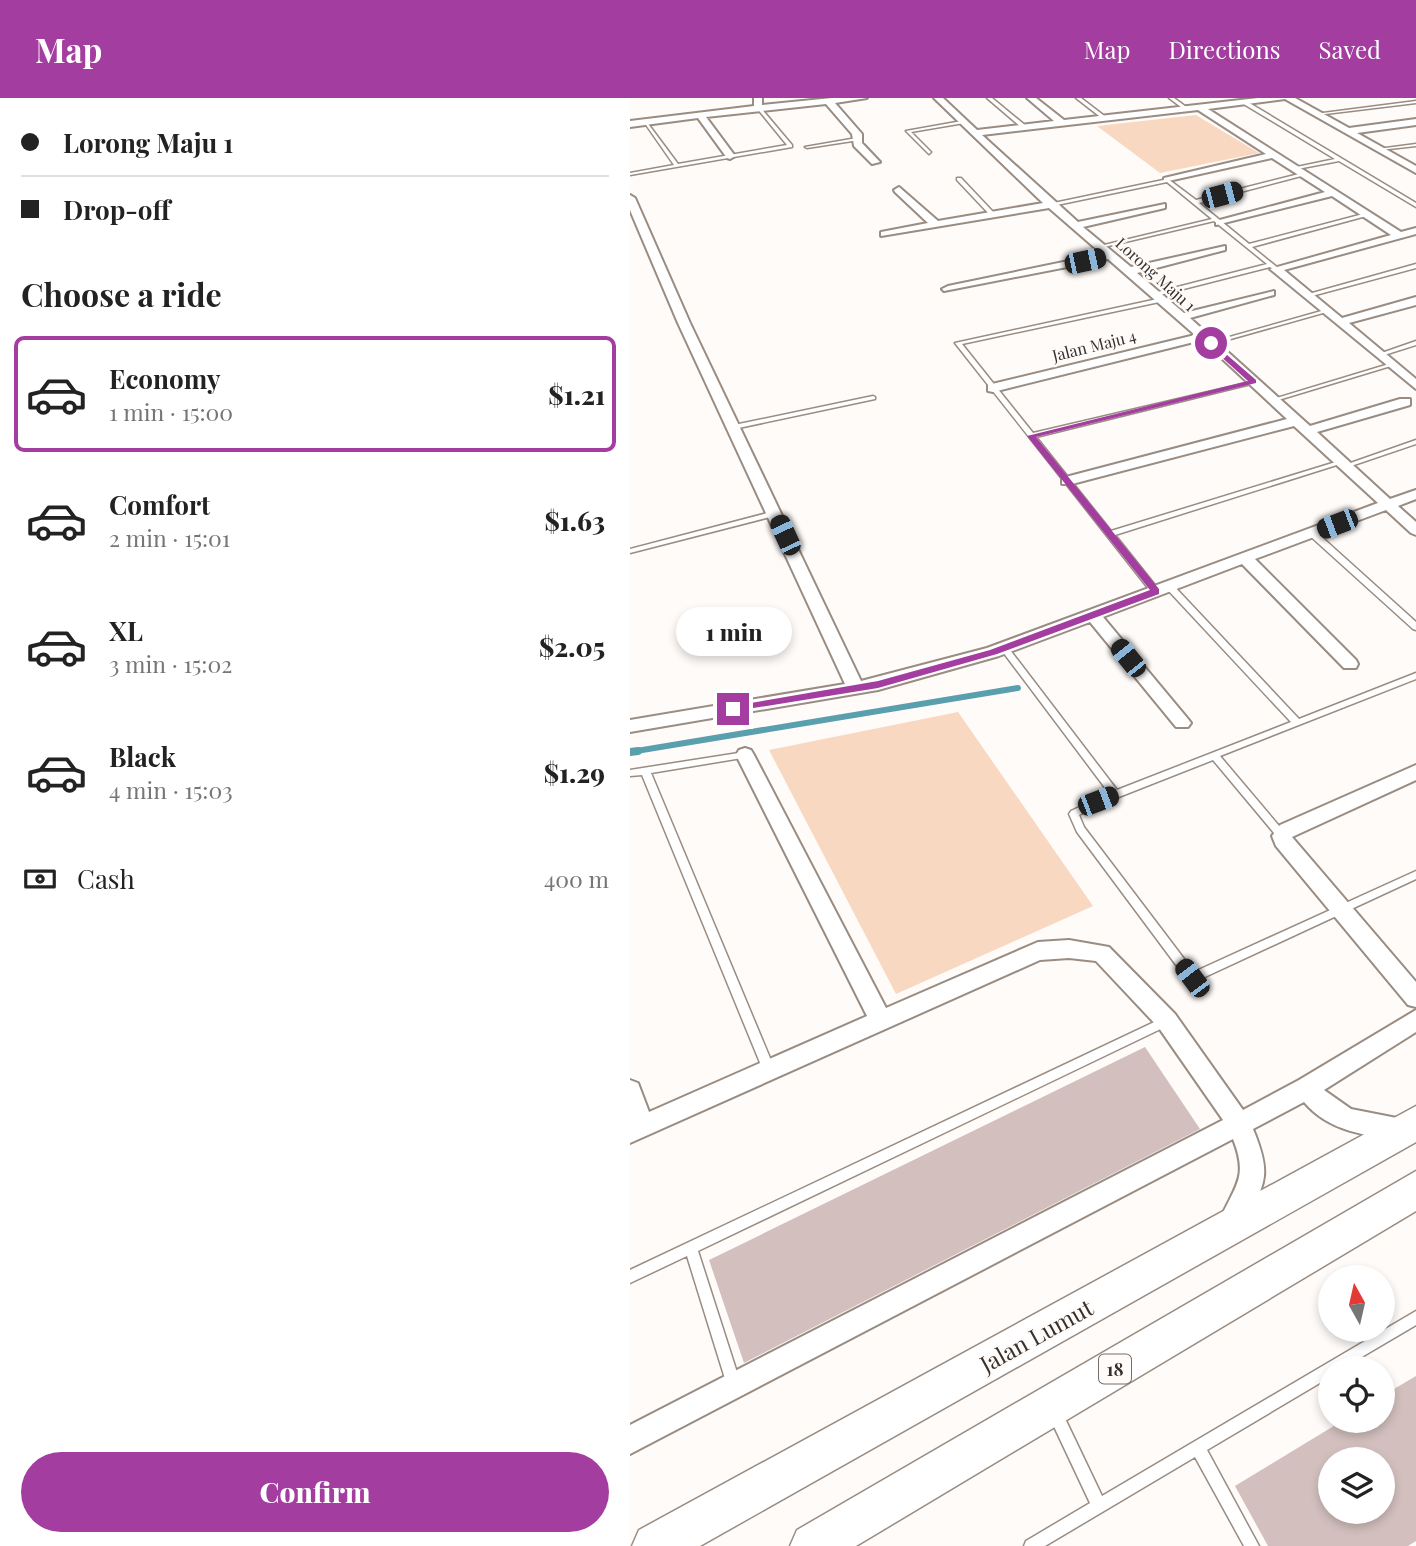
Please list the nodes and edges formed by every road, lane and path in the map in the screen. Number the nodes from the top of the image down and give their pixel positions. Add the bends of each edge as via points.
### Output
1 (857, 98) edge
2 (863, 98) edge
3 (938, 98) edge
4 (989, 98) edge
5 (1031, 98) edge
6 (1078, 98) edge
7 (1171, 98) edge
8 (1209, 98) edge
9 (1281, 98) edge
10 (1289, 98) edge
11 (828, 102) junction
12 (1244, 102) junction
13 (1416, 102) edge
14 (758, 103) edge
15 (1220, 105) junction
16 (1135, 106) dead end
17 (1193, 108) junction
18 (1147, 113) junction
19 (1317, 114) junction
20 (700, 115) junction
21 (1105, 118) junction
22 (646, 122) junction
23 (962, 122) junction
24 (1416, 122) edge
25 (1062, 123) junction
26 (630, 124) edge
27 (1024, 127) junction
28 (1348, 131) junction
29 (974, 133) junction
30 (857, 139) junction
31 (1416, 145) edge
32 (807, 147) dead end
33 (1380, 149) junction
34 (929, 153) dead end
35 (1273, 155) junction
36 (730, 156) junction
37 (1341, 159) junction
38 (875, 162) dead end
39 (677, 166) junction
40 (1416, 170) edge
41 (1299, 171) junction
42 (630, 174) edge
43 (959, 179) dead end
44 (1168, 180) junction
45 (899, 190) dead end
46 (1332, 193) junction
47 (630, 198) edge
48 (1195, 202) junction
49 (1052, 204) junction
50 (1416, 205) edge
51 (1161, 206) dead end
52 (993, 215) junction
53 (1367, 215) junction
54 (1218, 221) junction
55 (936, 225) junction
56 (1077, 225) junction
57 (1416, 231) edge
58 (885, 234) dead end
59 (1399, 235) junction
60 (1248, 246) junction
61 (1102, 247) junction
62 (1221, 248) dead end
63 (1112, 256) junction
64 (1416, 266) edge
65 (1274, 267) junction
66 (1130, 271) junction
67 (948, 289) dead end
68 (1270, 293) dead end
69 (1308, 295) junction
70 (1159, 297) junction
71 (1416, 301) edge
72 (1327, 311) junction
73 (1181, 317) junction
74 (1339, 321) junction
75 (1207, 340) junction
76 (1416, 343) edge
77 (1379, 355) junction
78 (1391, 365) junction
79 (1253, 382) junction
80 (1416, 385) edge
81 (993, 388) junction
82 (873, 398) dead end
83 (1273, 400) junction
84 (1405, 402) dead end
85 (1302, 426) junction
86 (734, 427) junction
87 (1031, 436) junction
88 (1416, 442) edge
89 (1343, 464) junction
90 (1067, 481) junction
91 (1416, 494) edge
92 (1388, 505) junction
93 (775, 513) junction
94 (1416, 530) edge
95 (1312, 533) junction
96 (1110, 534) junction
97 (630, 551) edge
98 (1245, 558) junction
99 (1162, 589) junction
100 (1093, 615) junction
101 (1416, 627) edge
102 (1004, 648) junction
103 (1350, 664) dead end
104 (1416, 676) edge
105 (856, 688) junction
106 (1297, 722) junction
107 (1182, 723) dead end
108 (630, 726) edge
109 (745, 755) joint
110 (1213, 755) junction
111 (645, 771) junction
112 (1416, 772) edge
113 (630, 773) edge
114 (1115, 794) junction
115 (1282, 836) junction
116 (1416, 875) edge
117 (1342, 910) junction
118 (1416, 998) edge
119 (1416, 1020) edge
120 (881, 1021) junction
121 (1167, 1021) junction
122 (769, 1070) junction
123 (1307, 1088) junction
124 (630, 1091) edge
125 (1239, 1125) junction
126 (1410, 1126) edge
127 (637, 1129) edge
128 (1407, 1202) edge
129 (1231, 1225) junction
130 (691, 1248) junction
131 (630, 1277) edge
132 (1416, 1318) edge
133 (1352, 1356) edge
134 (1318, 1376) edge
135 (734, 1385) junction
136 (1052, 1406) junction
137 (630, 1440) edge
138 (1198, 1447) junction
139 (1099, 1506) junction
140 (655, 1546) edge
141 (813, 1546) edge
142 (1031, 1546) edge
143 (1252, 1546) edge

1 - 2 street
1 - 11 street
3 - 23 street, Lorong Maju 1
4 - 27 lane
5 - 25 street
6 - 21 lane
7 - 17 lane
8 - 15 street
9 - 12 street
10 - 19 street
11 - 14 street
11 - 30 street
12 - 15 street
12 - 37 lane
13 - 19 lane
14 - 20 street
14 - 36 lane via 790,146
15 - 17 street
16 - 18 street
17 - 18 street
17 - 35 street
18 - 21 street
19 - 28 street
20 - 22 street
20 - 36 street
21 - 25 street
22 - 26 street
22 - 39 lane
23 - 29 street, Lorong Maju 1
23 - 34 lane via 908,131
24 - 28 street
25 - 27 street
27 - 29 street
28 - 33 street
29 - 49 street, Lorong Maju 1
30 - 32 lane
30 - 38 street
31 - 33 lane
33 - 40 street
35 - 41 street
35 - 44 street
36 - 39 lane
37 - 41 lane
37 - 50 lane
39 - 42 lane
41 - 46 street
41 - 48 lane
43 - 52 lane
44 - 48 lane
44 - 49 lane
45 - 55 street
46 - 53 street
46 - 54 street
47 - 86 street
48 - 54 lane
49 - 52 street
49 - 56 street, Lorong Maju 1
51 - 56 street
52 - 55 street
53 - 59 street
53 - 60 lane
54 - 60 lane
54 - 61 lane
55 - 58 street
56 - 61 street, Lorong Maju 1
57 - 59 street
59 - 65 street
60 - 65 lane
61 - 63 street, Lorong Maju 1
62 - 66 street
63 - 66 street, Lorong Maju 1
63 - 67 street
64 - 69 lane
65 - 69 street
65 - 70 lane
66 - 70 street, Lorong Maju 1
68 - 73 street
69 - 72 street
70 - 73 street, Lorong Maju 1
70 - 81 lane via 958,343
71 - 74 street
72 - 74 street
72 - 75 lane
73 - 75 street, Lorong Maju 1
74 - 77 street
75 - 79 street, Lorong Maju 1
75 - 81 street, Jalan Maju 4
76 - 77 lane
77 - 78 street
78 - 80 street
78 - 83 lane
79 - 83 street, Lorong Maju 1
79 - 87 lane
81 - 87 lane
82 - 86 lane
83 - 85 street, Lorong Maju 1
84 - 85 street
85 - 89 street, Lorong Maju 1
85 - 90 street
86 - 93 street
87 - 90 lane
88 - 89 lane
89 - 92 street, Lorong Maju 1
89 - 96 lane
90 - 96 lane
91 - 92 street
92 - 94 street, Lorong Maju 1
92 - 95 street
93 - 97 lane
93 - 105 street
95 - 98 street
95 - 101 lane
96 - 99 lane
98 - 99 street
98 - 103 street
99 - 100 street
99 - 106 lane
100 - 102 street
100 - 107 street
102 - 105 street
102 - 114 lane
104 - 106 lane
105 - 108 street
106 - 110 lane
109 - 111 lane
109 - 120 street
110 - 114 lane
110 - 115 lane
111 - 113 lane
111 - 122 lane
112 - 115 street
114 - 117 lane via 1082,807 1074,814 1075,820 1192,978
115 - 117 street
116 - 117 lane
117 - 118 street
119 - 123 street
120 - 121 street via 1038,951 1069,949 1102,953
120 - 122 street
121 - 125 street
121 - 130 lane
122 - 127 street
123 - 125 street
123 - 126 street via 1332,1114 1352,1122
124 - 127 street
125 - 129 street via 1254,1177
125 - 135 street
126 - 129 main road, Jalan Lumut
128 - 136 main road, 18
129 - 140 main road, Jalan Lumut
130 - 131 lane
130 - 135 lane
132 - 133 lane
134 - 138 lane
135 - 137 street
136 - 139 lane
136 - 141 main road, 18
138 - 139 lane
138 - 143 lane
139 - 142 lane

